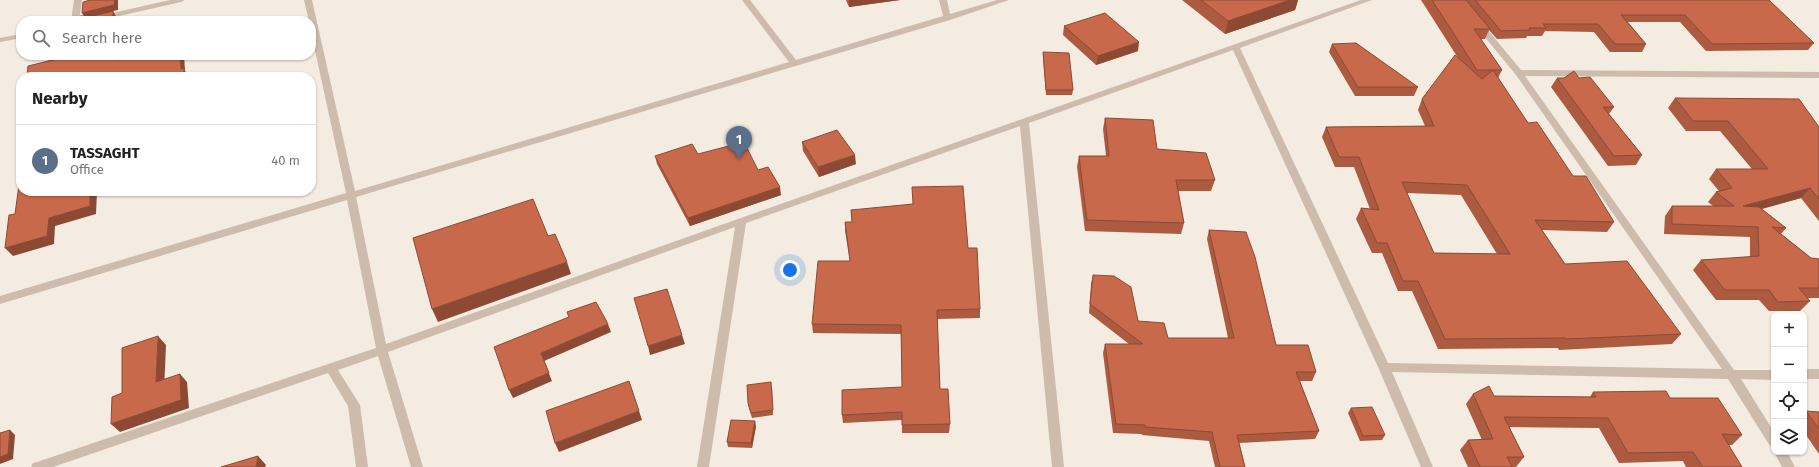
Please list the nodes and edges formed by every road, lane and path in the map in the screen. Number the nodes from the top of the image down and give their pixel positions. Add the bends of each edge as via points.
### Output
1 (78, 0) edge
2 (181, 0) edge
3 (308, 0) edge
4 (746, 0) edge
5 (942, 0) edge
6 (1005, 0) edge
7 (1368, 0) edge
8 (76, 16) edge
9 (109, 16) edge
10 (312, 16) edge
11 (947, 18) junction
12 (1474, 18) edge
13 (316, 36) edge
14 (16, 37) edge
15 (0, 40) edge
16 (1236, 47) junction
17 (794, 63) junction
18 (1519, 73) junction
19 (1817, 76) edge
20 (1024, 122) junction
21 (351, 195) junction
22 (741, 221) junction
23 (0, 300) edge
24 (382, 350) junction
25 (330, 367) junction
26 (1384, 367) junction
27 (1807, 374) edge
28 (1819, 374) edge
29 (1732, 375) junction
30 (1771, 375) edge
31 (1771, 437) edge
32 (1782, 455) edge
33 (37, 467) edge
34 (362, 467) edge
35 (417, 467) edge
36 (703, 467) edge
37 (1058, 467) edge
38 (1427, 467) edge
39 (1790, 467) edge

1 - 8 street
2 - 9 street
3 - 10 street
4 - 17 street
5 - 11 street
6 - 11 street
7 - 16 street
11 - 17 street
12 - 18 street
13 - 21 street
14 - 15 street
16 - 20 street
16 - 26 street
17 - 21 street
18 - 19 street
18 - 29 street
20 - 22 street
20 - 37 street
21 - 23 street
21 - 24 street
22 - 24 street
22 - 36 street
24 - 25 street
24 - 35 street
25 - 33 street
25 - 34 street via 354,405
26 - 29 street
26 - 38 street
27 - 28 street
29 - 30 street
29 - 31 street
32 - 39 street

